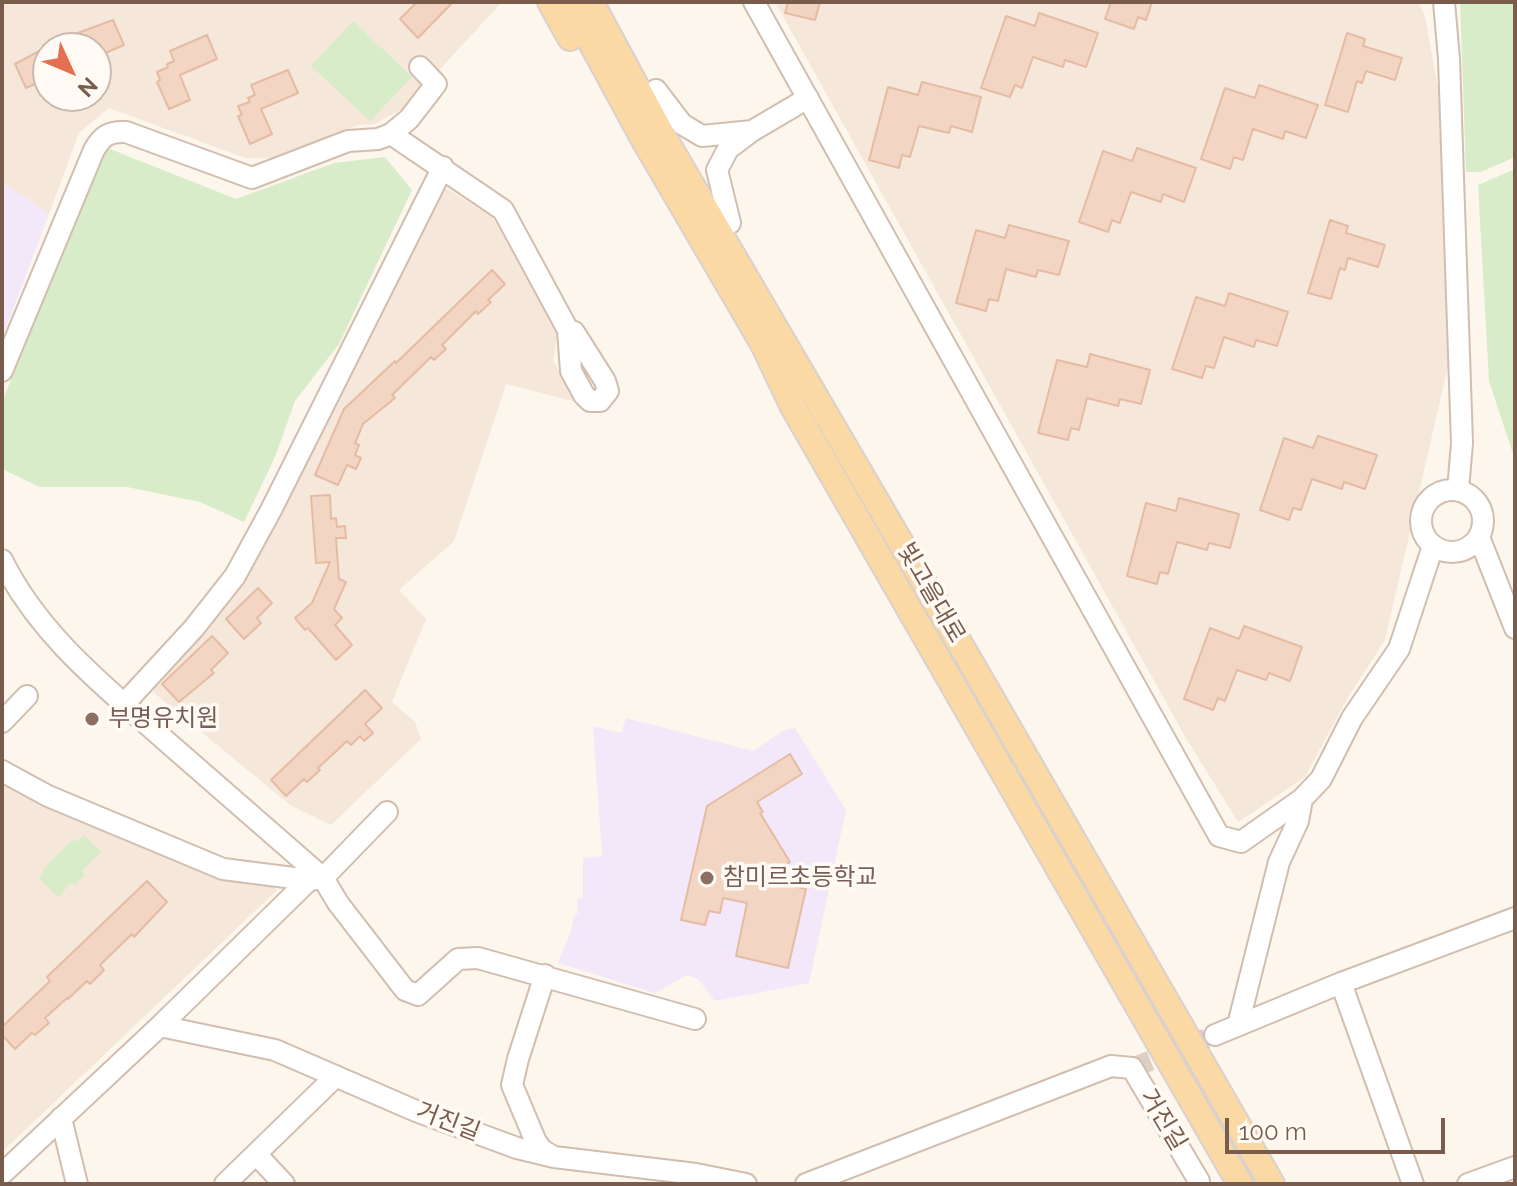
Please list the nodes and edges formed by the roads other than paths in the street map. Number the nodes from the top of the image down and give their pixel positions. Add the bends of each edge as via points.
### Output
1 (550, 2) edge
2 (569, 2) edge
3 (591, 2) edge
4 (608, 2) edge
5 (754, 2) edge
6 (1444, 2) edge
7 (420, 67) dead end
8 (656, 90) junction
9 (808, 98) junction
10 (752, 131) junction
11 (391, 134) junction
12 (443, 167) junction
13 (730, 223) junction
14 (568, 330) dead end
15 (2, 371) edge
16 (816, 394) junction
17 (793, 407) junction
18 (1458, 490) junction
19 (1479, 537) junction
20 (1433, 546) junction
21 (2, 560) edge
22 (1515, 628) edge
23 (27, 696) dead end
24 (124, 704) junction
25 (2, 722) edge
26 (2, 771) edge
27 (1302, 799) junction
28 (387, 812) dead end
29 (316, 879) junction
30 (1515, 918) edge
31 (545, 975) junction
32 (1341, 983) junction
33 (695, 1019) dead end
34 (1238, 1025) junction
35 (160, 1026) junction
36 (1215, 1035) tunnel mouth
37 (336, 1076) junction
38 (61, 1118) junction
39 (256, 1154) junction
40 (554, 1157) junction
41 (1515, 1167) edge
42 (2, 1174) edge
43 (1199, 1183) edge
44 (77, 1184) edge
45 (225, 1184) edge
46 (284, 1184) edge
47 (746, 1184) edge
48 (806, 1184) edge
49 (1240, 1184) edge
50 (1272, 1184) edge
51 (1413, 1184) edge
52 (1468, 1184) edge

1 - 17 main road via 634,156 752,351
2 - 17 main road, 빛고을대로 via 763,344
3 - 16 main road, 빛고을대로 via 662,134
4 - 8 main road
5 - 9 street
6 - 18 street via 1462,443
7 - 11 street via 436,84
8 - 10 street via 682,124 702,136
8 - 13 main road
9 - 10 street
9 - 27 street via 1219,836 1241,842
10 - 13 street via 728,149 717,170
11 - 12 street
11 - 15 street via 339,144 252,178 126,132 103,137
12 - 14 street via 503,210
12 - 24 street via 235,576
13 - 16 main road via 788,328
16 - 50 main road, 빛고을대로
17 - 49 main road, 빛고을대로
18 - 19 street via 1481,508
18 - 20 street via 1438,493 1424,508 1422,528
19 - 20 street via 1453,552
19 - 22 street
20 - 27 street via 1399,649 1352,718 1321,779
21 - 24 street via 45,628
23 - 25 street
24 - 29 street
26 - 29 street via 48,796 223,869
27 - 34 street via 1279,862
28 - 29 street
29 - 31 street via 405,990 418,995 458,959 478,958
29 - 35 street
30 - 32 street
31 - 33 street
31 - 40 street via 512,1085 536,1142
32 - 34 street
32 - 51 street
34 - 36 street
35 - 37 street, 거진길 via 275,1050
35 - 38 street
37 - 39 street
37 - 40 street, 거진길 via 453,1125
38 - 42 street
38 - 44 street
39 - 45 street
39 - 46 street
40 - 47 street, 거진길
41 - 52 street
43 - 48 street, 거진길 via 1132,1068 1111,1066

